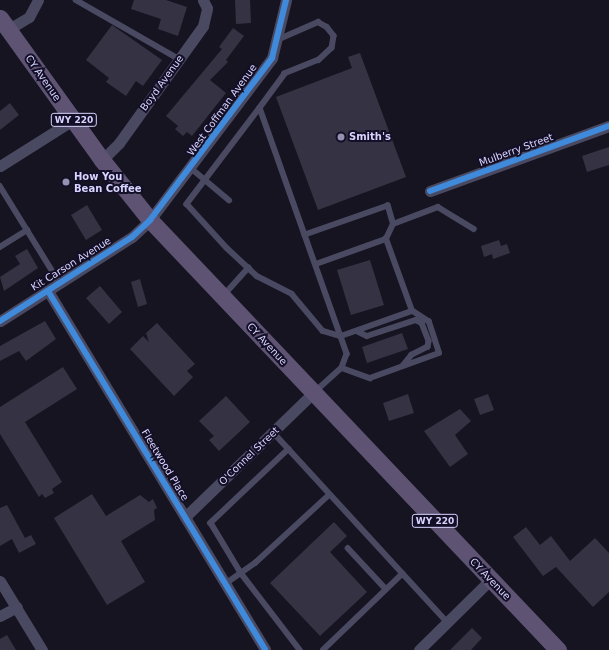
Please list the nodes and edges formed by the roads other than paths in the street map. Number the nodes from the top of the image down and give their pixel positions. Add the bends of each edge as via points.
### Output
1 (38, 0) edge
2 (76, 0) edge
3 (203, 0) edge
4 (286, 0) edge
5 (3, 24) edge
6 (277, 40) junction
7 (180, 59) junction
8 (260, 108) junction
9 (73, 120) junction
10 (609, 126) edge
11 (102, 160) junction
12 (0, 166) edge
13 (192, 168) junction
14 (205, 180) junction
15 (0, 186) edge
16 (430, 191) dead end
17 (229, 200) dead end
18 (150, 220) junction
19 (393, 224) junction
20 (474, 229) dead end
21 (27, 230) junction
22 (305, 235) junction
23 (386, 239) junction
24 (0, 247) edge
25 (316, 264) junction
26 (248, 268) junction
27 (60, 283) junction
28 (48, 291) junction
29 (222, 297) junction
30 (412, 312) junction
31 (0, 321) edge
32 (357, 331) junction
33 (341, 336) junction
34 (402, 366) junction
35 (342, 368) junction
36 (313, 393) junction
37 (274, 432) junction
38 (289, 449) junction
39 (329, 495) junction
40 (185, 517) junction
41 (348, 548) dead end
42 (241, 573) junction
43 (402, 574) junction
44 (491, 579) junction
45 (0, 581) edge
46 (225, 584) junction
47 (386, 589) junction
48 (17, 608) junction
49 (0, 616) edge
50 (447, 622) junction
51 (260, 648) edge
52 (42, 650) edge
53 (300, 650) edge
54 (324, 650) edge
55 (419, 650) edge
56 (558, 650) edge

1 - 5 street via 29,17
2 - 7 lane
3 - 7 street, Boyd Avenue via 207,8 203,26
4 - 6 street, West Coffman Avenue
5 - 9 main road, CY Avenue / WY 220
6 - 8 lane via 318,22 327,27 334,36 332,48 319,60 285,74
6 - 13 street, West Coffman Avenue via 272,58
7 - 11 street, Boyd Avenue via 119,143
8 - 14 lane
8 - 22 lane
9 - 11 main road, CY Avenue / WY 220
9 - 12 street
10 - 16 street, Mulberry Street
11 - 18 main road, CY Avenue / WY 220
13 - 14 lane
13 - 18 street, West Coffman Avenue
14 - 17 lane
14 - 26 lane via 187,204
15 - 21 lane
18 - 27 street, Kit Carson Avenue via 132,237
18 - 29 main road, CY Avenue / WY 220
19 - 20 lane via 438,207
19 - 22 lane via 388,206
19 - 23 lane
21 - 24 lane
21 - 27 lane
22 - 25 lane
23 - 25 lane
23 - 30 lane
25 - 33 lane
26 - 29 lane
26 - 33 lane via 292,294 323,331
27 - 28 street, Kit Carson Avenue
28 - 31 street, Kit Carson Avenue
28 - 40 street, Fleetwood Place
29 - 36 main road, CY Avenue / WY 220
30 - 32 lane
30 - 34 lane via 429,322 439,353
32 - 33 lane
32 - 34 lane via 367,336 416,320 422,323 429,341 428,347 412,355
33 - 35 lane via 347,354
34 - 35 lane via 370,378
35 - 36 lane
36 - 37 street, O'Connel Street
36 - 44 main road, CY Avenue / WY 220
37 - 38 lane
37 - 40 street, O'Connel Street
38 - 39 lane
38 - 42 lane via 212,519 222,544
39 - 42 lane
39 - 43 lane
40 - 46 street, Fleetwood Place
41 - 47 lane
42 - 46 lane
42 - 53 lane
43 - 47 lane
43 - 50 lane
44 - 50 street
44 - 56 main road, CY Avenue / WY 220
45 - 48 street
46 - 51 street, Fleetwood Place
47 - 54 lane
48 - 49 street
48 - 52 street
50 - 55 street

